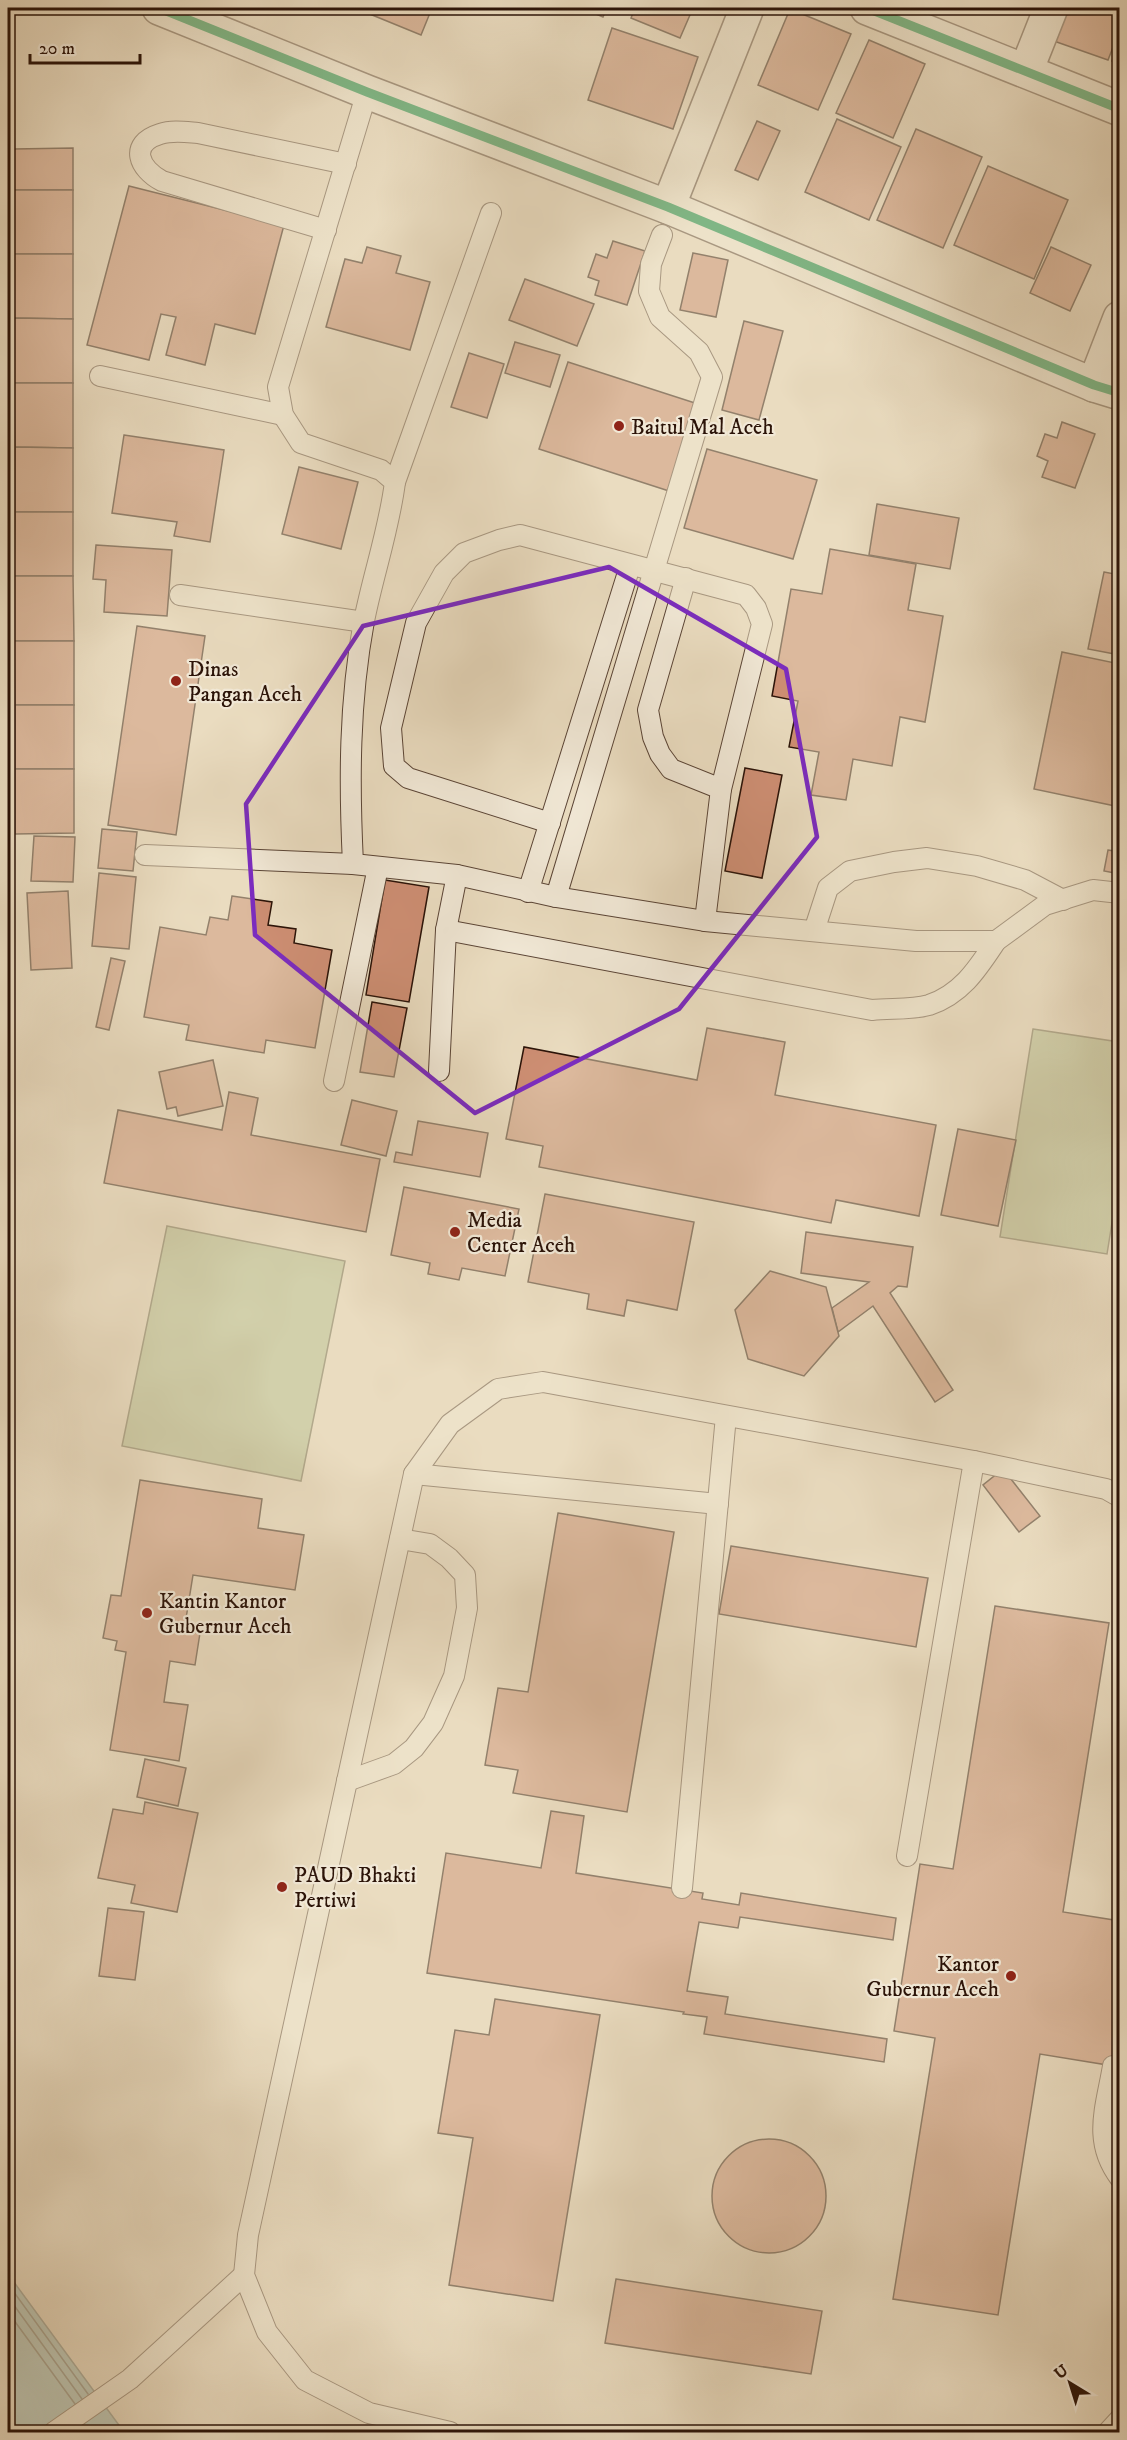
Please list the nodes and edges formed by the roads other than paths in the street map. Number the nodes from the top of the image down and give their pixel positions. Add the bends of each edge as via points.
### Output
1 (159, 8) edge
2 (747, 8) edge
3 (867, 8) edge
4 (1051, 8) edge
5 (1026, 70) junction
6 (368, 92) junction
7 (1119, 109) edge
8 (346, 164) junction
9 (491, 213) dead end
10 (665, 221) junction
11 (326, 231) junction
12 (1119, 318) edge
13 (99, 376) dead end
14 (1107, 389) edge
15 (283, 415) junction
16 (395, 482) junction
17 (630, 566) junction
18 (654, 571) junction
19 (686, 578) junction
20 (180, 596) dead end
21 (364, 622) junction
22 (722, 789) junction
23 (550, 823) junction
24 (145, 855) dead end
25 (353, 864) junction
26 (378, 867) junction
27 (457, 875) junction
28 (528, 892) junction
29 (1119, 893) edge
30 (556, 897) junction
31 (1063, 900) junction
32 (705, 921) junction
33 (446, 930) junction
34 (814, 931) junction
35 (996, 941) junction
36 (439, 1071) dead end
37 (334, 1081) dead end
38 (726, 1416) junction
39 (974, 1461) junction
40 (414, 1474) junction
41 (1119, 1497) edge
42 (718, 1503) junction
43 (400, 1539) junction
44 (347, 1781) junction
45 (907, 1857) dead end
46 (682, 1888) dead end
47 (1113, 2066) dead end
48 (1119, 2178) edge
49 (244, 2275) junction
50 (1119, 2420) edge
51 (54, 2433) edge
52 (450, 2433) edge
53 (1108, 2433) edge

1 - 6 street
2 - 10 street
3 - 5 street
4 - 5 street
5 - 7 street
6 - 8 lane
6 - 10 street
8 - 11 lane
8 - 11 lane via 198,133 158,134 140,153 140,162 150,175 162,181
9 - 16 lane
10 - 14 street
10 - 18 lane via 651,264 649,291 660,317 699,352 712,377
11 - 15 lane via 278,387
12 - 14 street
13 - 15 lane
15 - 16 lane via 301,443 381,470
16 - 21 lane
17 - 18 lane
17 - 23 lane
17 - 23 lane via 520,535 499,540 464,553 444,573 416,623 391,728 394,766 408,778
18 - 19 lane
18 - 30 lane
19 - 22 lane via 648,711 653,737 671,769
19 - 22 lane via 746,595 762,624
20 - 21 lane
21 - 25 lane via 350,733
22 - 32 lane
23 - 28 lane
24 - 25 lane
25 - 26 lane
26 - 27 lane
26 - 37 lane
27 - 28 lane
27 - 33 lane
28 - 30 lane
29 - 31 lane via 1093,890
30 - 32 lane
31 - 34 lane via 1025,880 977,866 927,858 894,862 850,871 828,888
31 - 35 lane via 1045,905
32 - 34 lane
33 - 35 lane via 872,1010 928,1005 959,989
33 - 36 lane
34 - 35 lane via 916,941
38 - 39 lane
38 - 40 lane via 543,1382 498,1389 450,1424
38 - 42 lane
39 - 41 lane via 1106,1490
39 - 45 lane
40 - 42 lane
40 - 43 lane
42 - 46 lane
43 - 44 lane
43 - 44 lane via 430,1544 465,1575 467,1608 454,1676 433,1723 414,1748 394,1764
44 - 49 lane via 248,2235
47 - 48 lane via 1101,2133 1104,2152
49 - 51 lane via 130,2379
49 - 52 lane via 267,2332 305,2380 369,2413
50 - 53 lane

